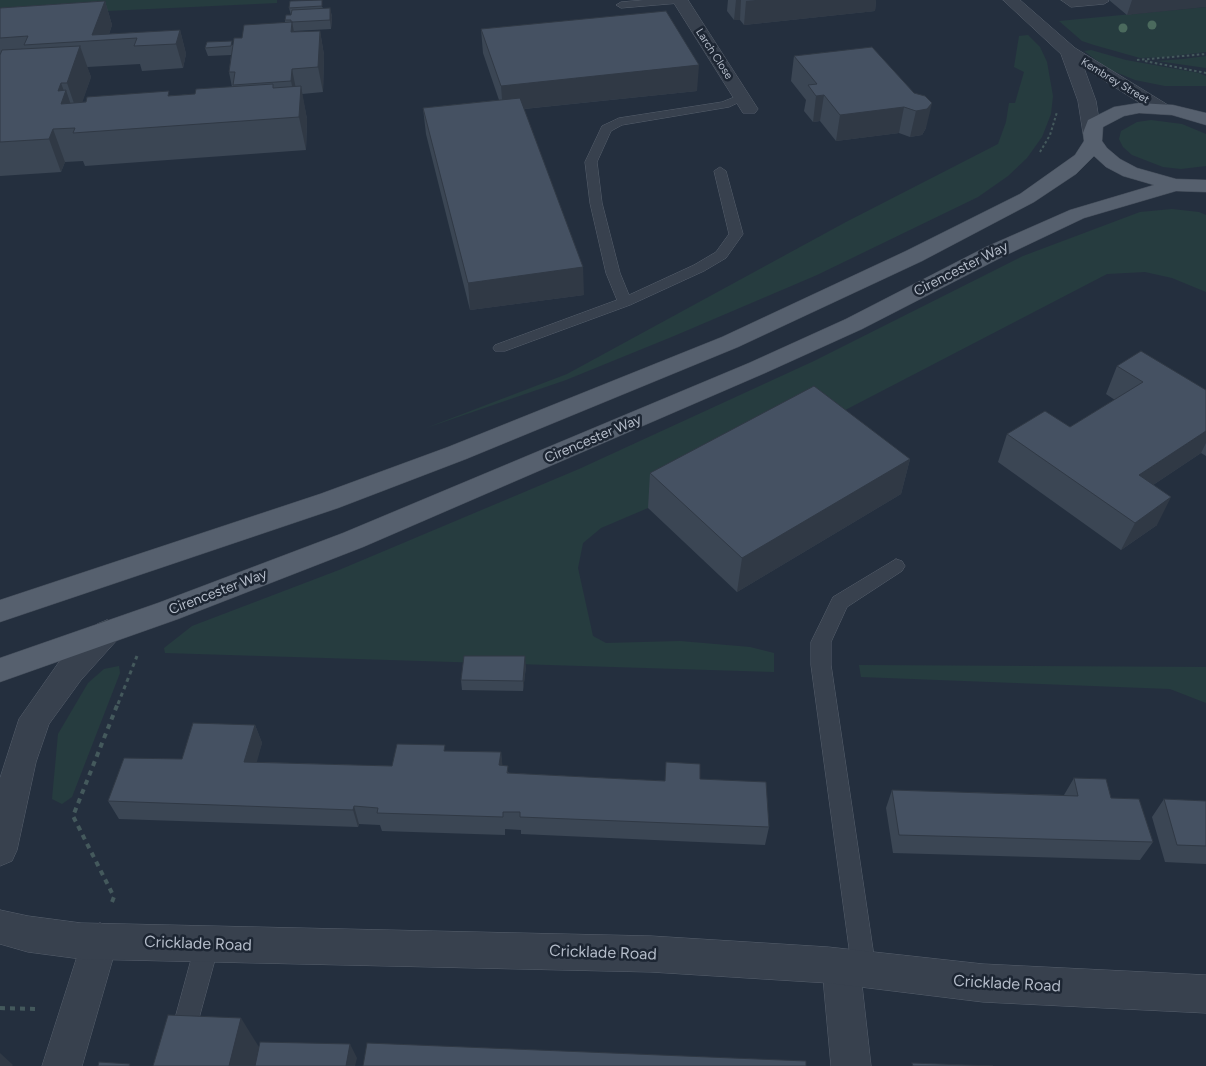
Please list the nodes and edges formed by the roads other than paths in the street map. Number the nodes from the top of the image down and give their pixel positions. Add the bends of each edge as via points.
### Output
1 (680, 0) edge
2 (1011, 0) edge
3 (1066, 0) edge
4 (1104, 1) edge
5 (621, 5) dead end
6 (1069, 52) junction
7 (1206, 102) edge
8 (745, 103) joint
9 (1167, 110) junction
10 (1206, 119) edge
11 (1092, 137) junction
12 (720, 171) dead end
13 (1194, 187) edge
14 (625, 302) junction
15 (500, 348) dead end
16 (896, 566) dead end
17 (0, 611) edge
18 (107, 632) junction
19 (0, 670) edge
20 (0, 850) edge
21 (0, 927) edge
22 (100, 941) junction
23 (207, 945) junction
24 (852, 968) junction
25 (1206, 994) edge
26 (62, 1066) edge
27 (174, 1066) edge
28 (851, 1066) edge

1 - 5 lane
1 - 8 street, Larch Close
2 - 6 street, Kembrey Street
3 - 4 lane via 1071,4
6 - 9 street, Kembrey Street
6 - 11 street, Kembrey Street via 1087,100
7 - 9 main road
8 - 14 lane via 619,122 606,129 591,162 596,203 613,273
9 - 10 main road
9 - 11 main road via 1139,108 1120,111 1095,124
11 - 13 main road via 1100,152 1112,163 1145,177
11 - 17 main road via 1083,158 1028,198 914,256 730,342 457,453 329,501
12 - 14 lane via 736,234 721,255
13 - 18 main road, Cirencester Way via 1077,214 994,252 854,324 641,419 353,540
14 - 15 lane
16 - 24 lane via 840,602 821,642
18 - 19 main road, Cirencester Way
18 - 20 street via 65,677 35,719 20,762
21 - 22 street, Cricklade Road via 58,939
22 - 23 street, Cricklade Road
22 - 26 street
23 - 24 street, Cricklade Road via 652,954
23 - 27 lane
24 - 25 street, Cricklade Road via 983,983
24 - 28 street

